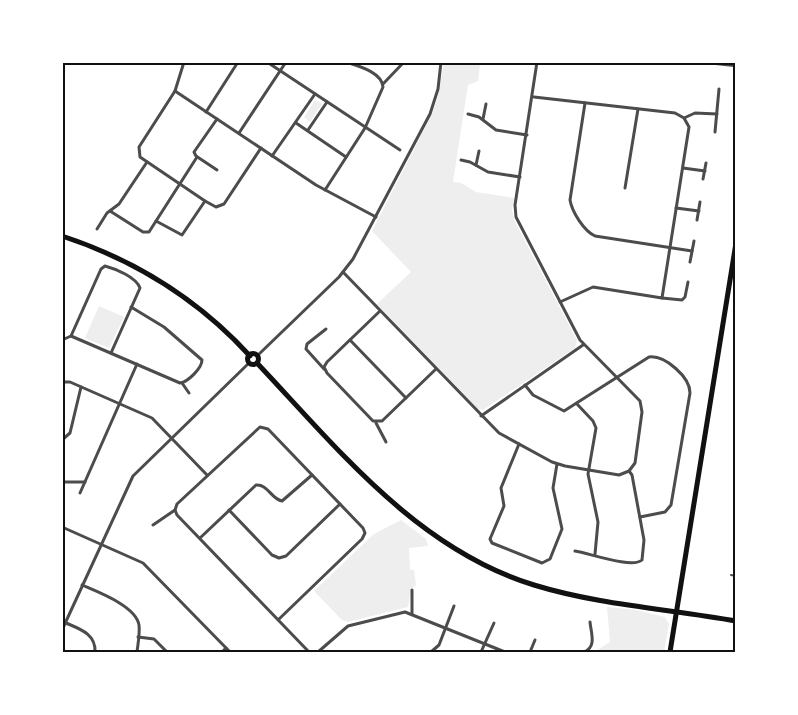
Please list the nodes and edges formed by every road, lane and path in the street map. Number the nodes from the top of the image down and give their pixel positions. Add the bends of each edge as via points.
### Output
1 (184, 62) edge
2 (238, 62) edge
3 (267, 62) edge
4 (286, 62) edge
5 (346, 62) edge
6 (404, 62) edge
7 (441, 62) edge
8 (537, 62) edge
9 (709, 62) edge
10 (736, 65) edge
11 (280, 72) junction
12 (383, 84) junction
13 (719, 88) dead end
14 (175, 91) junction
15 (315, 94) junction
16 (534, 97) junction
17 (327, 102) junction
18 (585, 103) junction
19 (486, 104) dead end
20 (638, 109) junction
21 (206, 112) junction
22 (468, 114) dead end
23 (716, 114) junction
24 (684, 118) junction
25 (217, 119) junction
26 (483, 120) junction
27 (296, 122) junction
28 (365, 128) junction
29 (308, 130) junction
30 (715, 132) dead end
31 (239, 134) junction
32 (527, 135) junction
33 (261, 148) junction
34 (400, 150) dead end
35 (479, 151) dead end
36 (272, 156) junction
37 (197, 157) junction
38 (346, 158) junction
39 (461, 160) dead end
40 (147, 162) junction
41 (706, 163) dead end
42 (476, 165) junction
43 (683, 168) junction
44 (217, 170) dead end
45 (705, 171) junction
46 (520, 177) junction
47 (703, 179) dead end
48 (179, 184) junction
49 (625, 188) dead end
50 (325, 190) junction
51 (205, 201) junction
52 (700, 202) dead end
53 (676, 208) junction
54 (110, 211) junction
55 (699, 211) junction
56 (376, 217) junction
57 (698, 220) dead end
58 (156, 221) junction
59 (97, 228) dead end
60 (62, 236) edge
61 (694, 241) dead end
62 (736, 243) edge
63 (670, 248) junction
64 (692, 251) junction
65 (690, 262) dead end
66 (344, 272) junction
67 (688, 282) dead end
68 (662, 298) junction
69 (560, 302) junction
70 (132, 307) junction
71 (380, 311) junction
72 (326, 329) dead end
73 (70, 336) junction
74 (62, 340) edge
75 (350, 340) junction
76 (584, 344) junction
77 (111, 353) junction
78 (250, 356) junction
79 (257, 356) junction
80 (249, 363) junction
81 (257, 363) junction
82 (137, 364) junction
83 (325, 369) junction
84 (436, 369) junction
85 (616, 377) junction
86 (62, 382) edge
87 (182, 383) junction
88 (525, 385) junction
89 (81, 387) junction
90 (189, 393) dead end
91 (406, 398) junction
92 (120, 404) junction
93 (577, 404) junction
94 (481, 416) junction
95 (376, 423) junction
96 (171, 438) junction
97 (62, 440) edge
98 (386, 442) dead end
99 (519, 444) junction
100 (557, 464) junction
101 (589, 470) junction
102 (629, 471) junction
103 (312, 475) junction
104 (207, 476) junction
105 (62, 482) edge
106 (85, 482) junction
107 (80, 493) dead end
108 (340, 504) junction
109 (175, 510) junction
110 (229, 510) junction
111 (640, 517) junction
112 (153, 525) dead end
113 (62, 527) edge
114 (200, 539) junction
115 (100, 543) junction
116 (575, 551) dead end
117 (595, 554) junction
118 (732, 575) dead end
119 (736, 576) edge
120 (82, 585) junction
121 (412, 590) dead end
122 (454, 606) dead end
123 (677, 611) junction
124 (412, 614) junction
125 (278, 620) junction
126 (736, 621) edge
127 (66, 622) junction
128 (590, 622) dead end
129 (494, 623) dead end
130 (446, 628) junction
131 (62, 630) edge
132 (138, 636) junction
133 (535, 640) dead end
134 (485, 644) junction
135 (226, 648) junction
136 (95, 652) edge
137 (137, 652) edge
138 (167, 652) edge
139 (222, 652) edge
140 (230, 652) edge
141 (309, 652) edge
142 (318, 652) edge
143 (431, 652) edge
144 (481, 652) edge
145 (505, 652) edge
146 (530, 652) edge
147 (584, 652) edge
148 (670, 652) edge

1 - 14 street
2 - 21 street
3 - 11 street
4 - 11 street
5 - 12 street via 362,66
6 - 12 street
7 - 56 street via 438,89 430,114
8 - 16 street
9 - 10 street
11 - 15 street
11 - 31 street
12 - 28 street
13 - 23 street
14 - 21 street
14 - 40 street via 138,149 140,157
15 - 17 street
15 - 27 street
16 - 18 street
16 - 32 street
17 - 28 street
17 - 29 street
18 - 20 street
18 - 63 street via 570,197 573,209 592,235
19 - 26 street
20 - 24 street via 675,113
20 - 49 street
21 - 25 street
22 - 26 street
23 - 24 street via 695,113
23 - 30 street
24 - 43 street via 689,130
25 - 31 street
25 - 37 street via 194,150
26 - 32 street via 496,130
27 - 29 street
27 - 36 street
28 - 34 street
28 - 38 street
29 - 38 street
31 - 33 street
32 - 46 street
33 - 36 street
33 - 51 street via 224,204 214,206
35 - 42 street
36 - 50 street
37 - 44 street
37 - 48 street
38 - 50 street
39 - 42 street
40 - 48 street
40 - 54 street via 119,204
41 - 45 street
42 - 46 street via 488,172
43 - 45 street
43 - 53 street
45 - 47 street
46 - 69 street via 515,209 517,221
48 - 51 street
48 - 58 street
50 - 56 street
51 - 58 street via 182,235
52 - 55 street
53 - 55 street
53 - 63 street
54 - 58 street via 145,233
54 - 59 street
55 - 57 street
56 - 66 street
60 - 78 main road via 117,257 169,286 213,319
61 - 64 street
62 - 123 main road
63 - 64 street
63 - 68 street
64 - 65 street
66 - 71 street
66 - 79 street
67 - 68 street via 682,300
68 - 69 street via 593,287
69 - 76 street
70 - 73 street via 138,284 119,271 102,267
70 - 77 street
70 - 87 street via 164,327 202,360 201,366
71 - 75 street
71 - 84 street
72 - 83 street via 307,344 306,349
73 - 74 street
73 - 77 street
75 - 83 street via 327,362
75 - 91 street
76 - 85 street
76 - 88 street
77 - 82 street
78 - 79 main road
78 - 80 main road
79 - 81 main road
80 - 81 main road
80 - 96 street
81 - 123 main road via 380,492 422,526 467,555 535,586
82 - 87 street
82 - 92 street
83 - 95 street
84 - 91 street
84 - 94 street
85 - 93 street
85 - 102 street via 638,398 642,409 635,463
85 - 111 street via 643,359 655,356 665,360 689,387 671,505 665,512
86 - 89 street
87 - 90 street
88 - 93 street via 533,395 558,410 567,410
88 - 94 street
89 - 92 street
89 - 97 street via 70,433
91 - 95 street
92 - 96 street via 152,418
92 - 106 street
93 - 101 street via 596,428
94 - 99 street via 495,430
95 - 98 street
96 - 104 street
96 - 115 street via 132,476
99 - 100 street
99 - 100 street via 501,488 504,504 490,537 492,543 540,562 548,560 562,529 554,490
100 - 101 street
101 - 102 street via 619,475
101 - 117 street via 598,525
102 - 111 street
103 - 104 street via 268,429 262,427
103 - 108 street
103 - 110 street via 285,500 278,500 264,486 258,485
104 - 109 street via 177,504
105 - 106 street
106 - 107 street
108 - 110 street via 286,556 279,558 272,555
108 - 125 street via 364,529 364,536
109 - 112 street
109 - 114 street
110 - 114 street
111 - 117 street via 644,544 639,562 601,558
113 - 115 street
114 - 125 street
115 - 120 street
115 - 135 street via 148,567
116 - 117 street
118 - 119 lane
120 - 127 street
120 - 132 street via 116,600 138,623
121 - 124 street
122 - 130 street
123 - 126 main road
123 - 148 main road
124 - 130 street
124 - 142 street via 400,613 351,625
125 - 141 street
127 - 131 street
127 - 136 street via 86,632
128 - 147 street via 593,645
129 - 134 street
130 - 134 street
130 - 143 street via 438,648
132 - 137 street
132 - 138 street via 154,639
133 - 146 street
134 - 144 street
134 - 145 street
135 - 139 street
135 - 140 street

